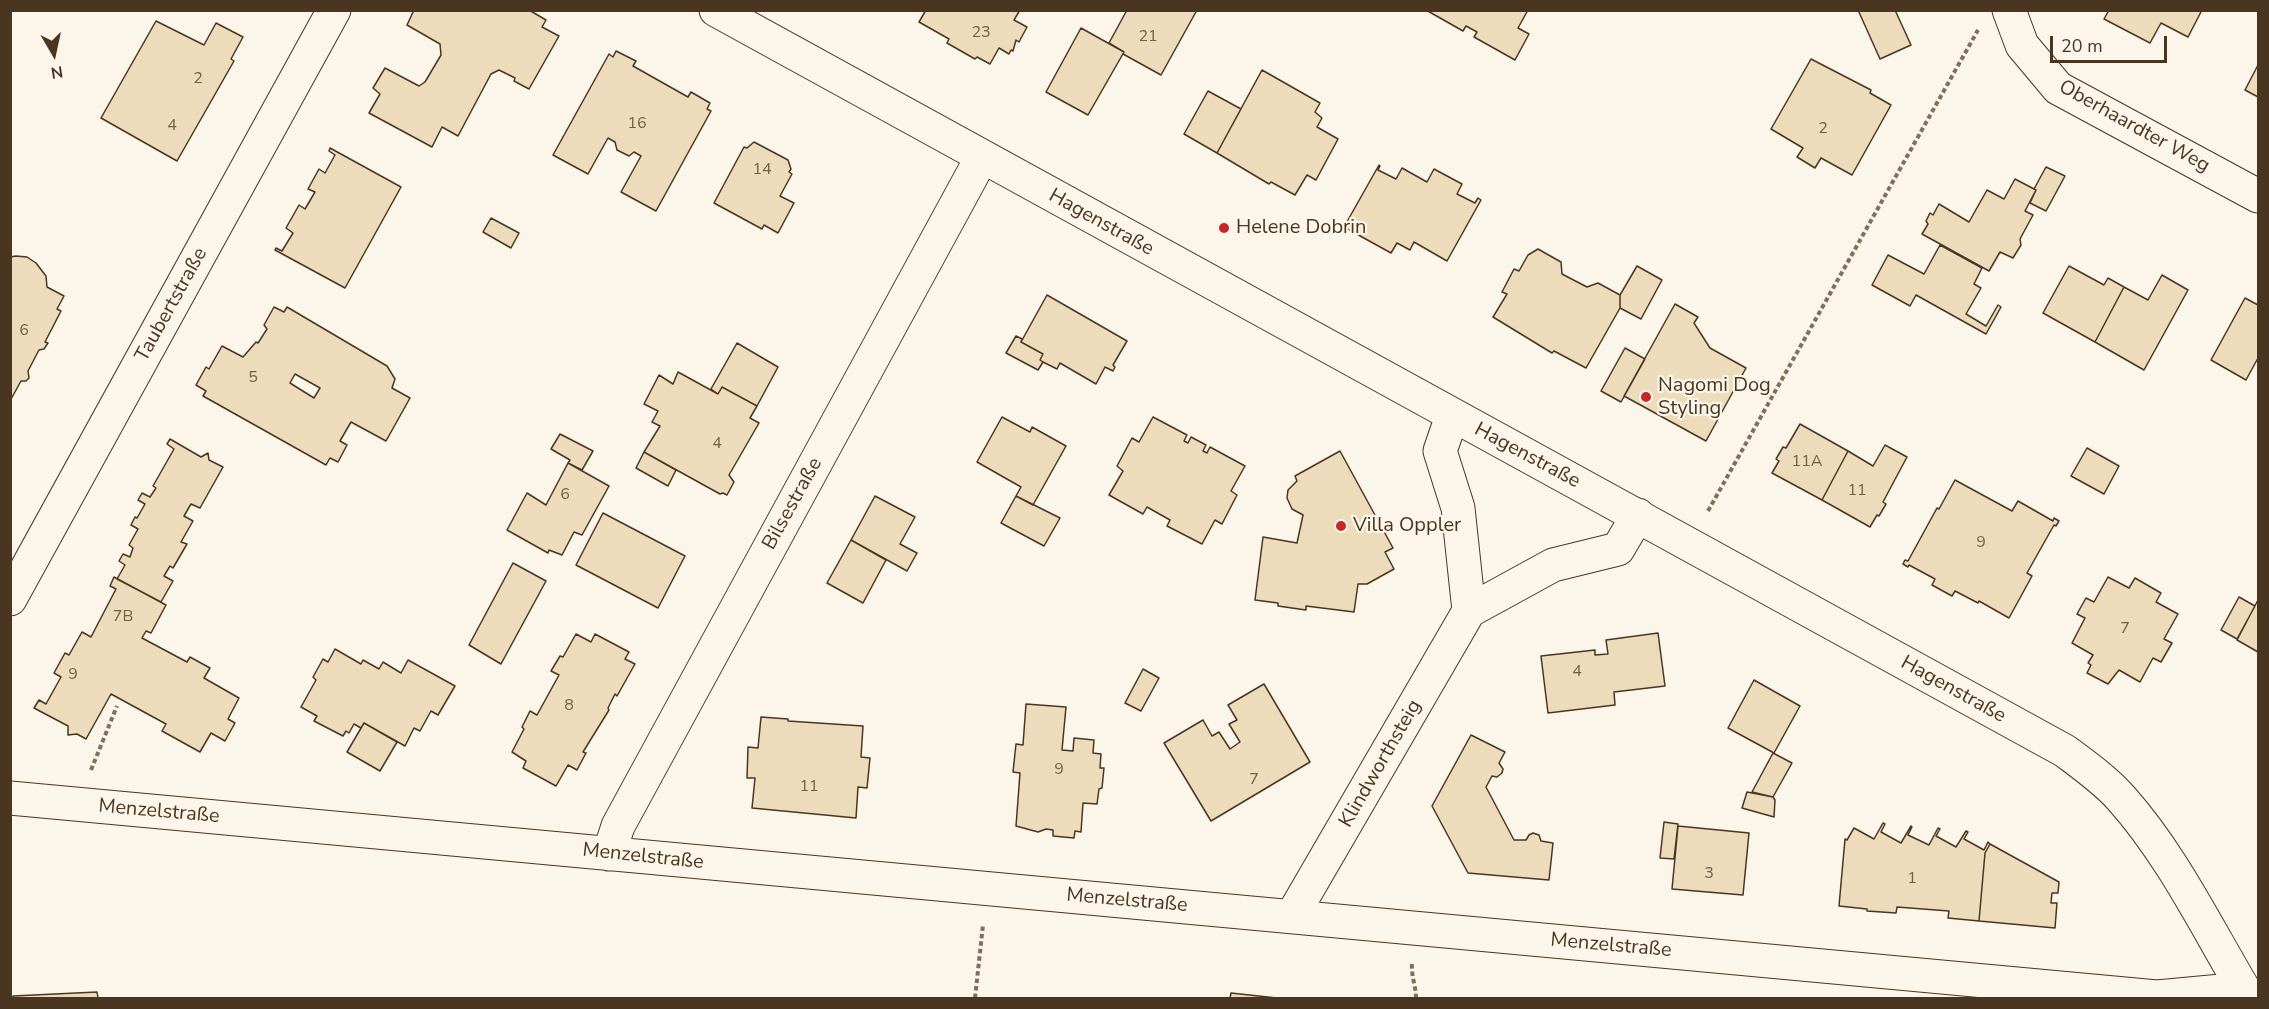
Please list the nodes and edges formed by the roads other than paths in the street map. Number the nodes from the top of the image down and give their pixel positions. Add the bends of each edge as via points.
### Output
1 (334, 10) edge
2 (716, 10) edge
3 (2009, 10) edge
4 (982, 157) junction
5 (2259, 196) edge
6 (1452, 416) junction
7 (1638, 515) junction
8 (10, 599) edge
9 (1469, 611) junction
10 (10, 798) edge
11 (609, 854) junction
12 (1292, 916) junction
13 (2243, 995) edge

1 - 8 street, Taubertstraße
2 - 4 street, Hagenstraße
3 - 5 street, Oberhaardter Weg via 2022,45 2058,88
4 - 6 street, Hagenstraße
4 - 11 street, Bilsestraße via 618,826
6 - 7 street, Hagenstraße
6 - 9 street via 1440,451 1458,508
7 - 9 street via 1618,549 1553,565
7 - 13 street, Hagenstraße via 2065,751 2095,773 2120,796 2162,850
9 - 12 street, Klindworthsteig
10 - 11 street, Menzelstraße
11 - 12 street, Menzelstraße
12 - 13 street, Menzelstraße via 2157,997

